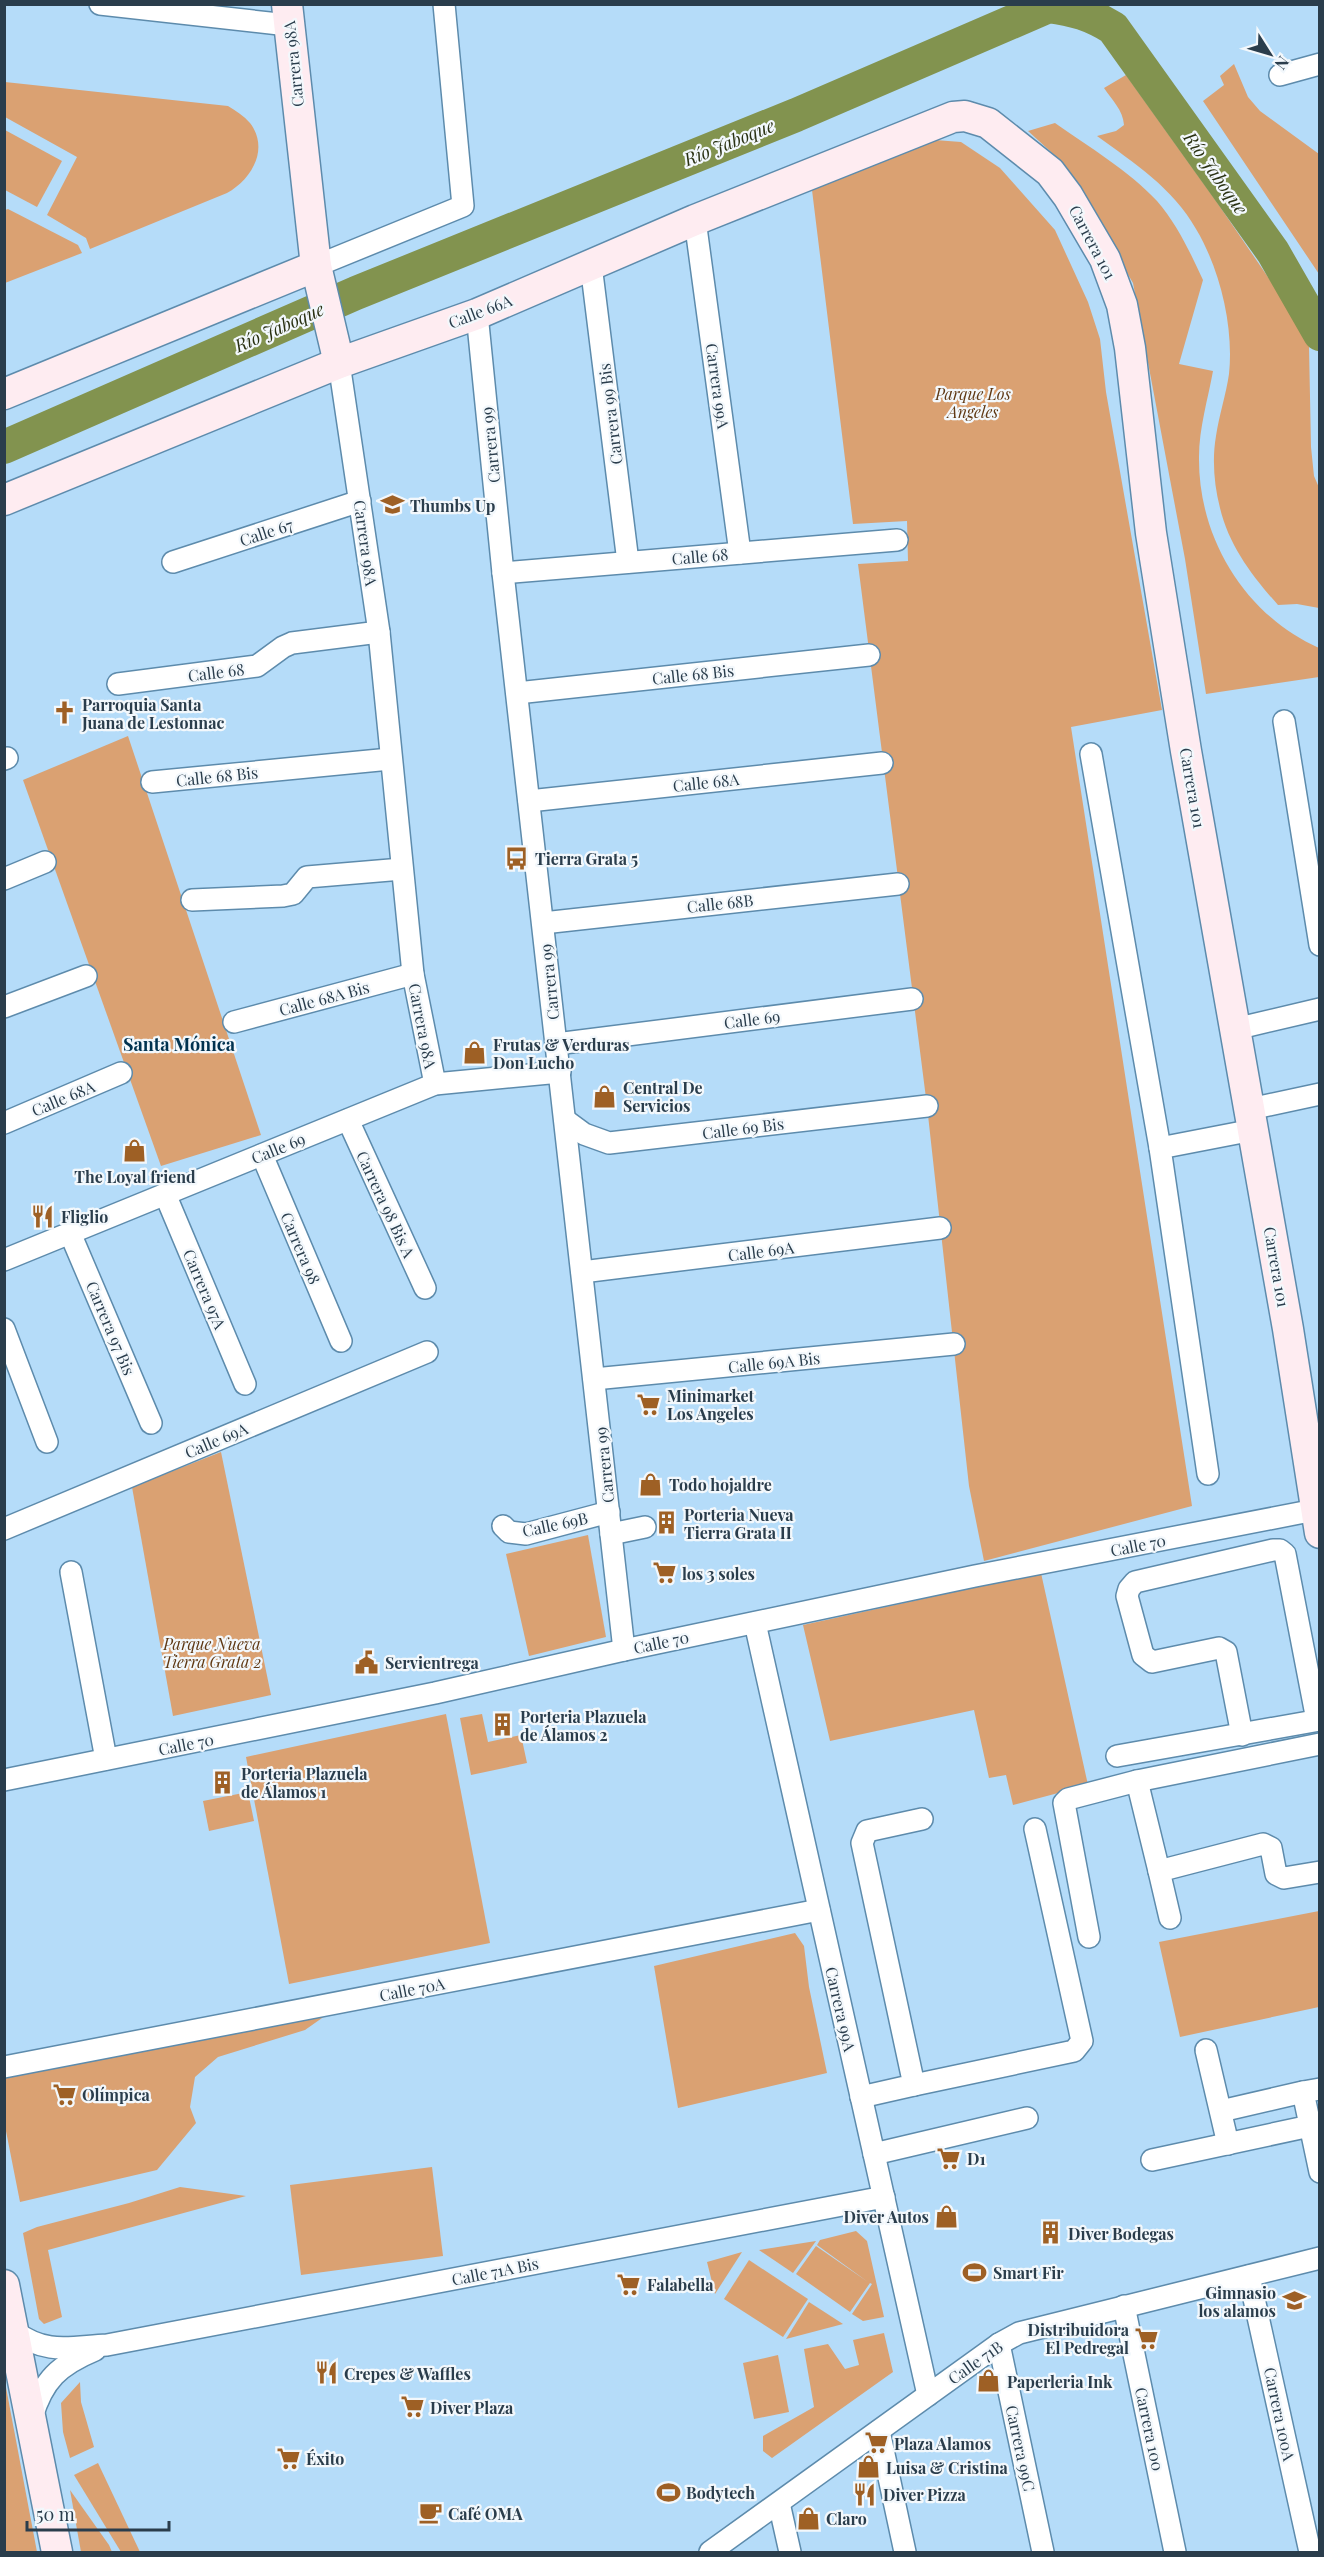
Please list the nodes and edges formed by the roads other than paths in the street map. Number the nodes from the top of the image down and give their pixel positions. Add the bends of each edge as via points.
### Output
1 (100, 4) edge
2 (444, 4) edge
3 (287, 15) edge
4 (1320, 64) edge
5 (1281, 75) dead end
6 (953, 117) joint
7 (695, 220) junction
8 (591, 265) junction
9 (319, 280) junction
10 (477, 314) junction
11 (338, 357) junction
12 (4, 394) edge
13 (4, 500) edge
14 (360, 501) junction
15 (897, 540) dead end
16 (740, 553) junction
17 (173, 562) dead end
18 (628, 562) junction
19 (503, 573) junction
20 (379, 632) junction
21 (869, 655) dead end
22 (118, 684) dead end
23 (517, 693) junction
24 (1284, 721) dead end
25 (1091, 754) dead end
26 (390, 759) junction
27 (882, 763) dead end
28 (152, 782) dead end
29 (529, 801) junction
30 (45, 862) dead end
31 (402, 869) junction
32 (4, 879) edge
33 (897, 884) dead end
34 (192, 900) dead end
35 (543, 923) junction
36 (1320, 945) edge
37 (413, 974) junction
38 (86, 976) dead end
39 (912, 999) dead end
40 (4, 1007) edge
41 (1320, 1009) edge
42 (234, 1022) dead end
43 (1235, 1029) junction
44 (556, 1044) junction
45 (560, 1072) junction
46 (122, 1073) dead end
47 (435, 1084) junction
48 (1320, 1094) edge
49 (927, 1106) dead end
50 (348, 1120) junction
51 (564, 1120) junction
52 (1252, 1120) junction
53 (4, 1123) edge
54 (1160, 1148) junction
55 (262, 1155) junction
56 (165, 1194) junction
57 (940, 1228) dead end
58 (70, 1233) junction
59 (4, 1260) edge
60 (582, 1272) junction
61 (425, 1288) dead end
62 (4, 1329) edge
63 (341, 1341) dead end
64 (954, 1344) dead end
65 (427, 1352) dead end
66 (594, 1379) junction
67 (244, 1384) dead end
68 (151, 1423) dead end
69 (47, 1442) dead end
70 (1208, 1474) dead end
71 (609, 1512) junction
72 (1318, 1518) edge
73 (503, 1526) dead end
74 (645, 1527) dead end
75 (4, 1529) edge
76 (611, 1534) junction
77 (71, 1572) dead end
78 (755, 1623) junction
79 (624, 1650) junction
80 (1318, 1720) edge
81 (1242, 1735) junction
82 (1320, 1744) edge
83 (1117, 1756) dead end
84 (106, 1759) junction
85 (4, 1780) edge
86 (1137, 1781) junction
87 (922, 1819) dead end
88 (1035, 1829) dead end
89 (1159, 1871) junction
90 (1320, 1872) edge
91 (819, 1910) junction
92 (1170, 1918) dead end
93 (1089, 1937) dead end
94 (1206, 2050) dead end
95 (4, 2067) edge
96 (914, 2085) junction
97 (1311, 2091) edge
98 (861, 2097) junction
99 (1221, 2111) junction
100 (1026, 2118) dead end
101 (1310, 2126) junction
102 (1228, 2144) junction
103 (874, 2154) junction
104 (1152, 2160) dead end
105 (1320, 2172) edge
106 (884, 2198) junction
107 (1320, 2258) edge
108 (1249, 2276) junction
109 (4, 2285) edge
110 (1124, 2306) junction
111 (14, 2331) junction
112 (999, 2344) junction
113 (107, 2345) junction
114 (928, 2395) junction
115 (31, 2420) junction
116 (879, 2431) junction
117 (779, 2503) junction
118 (57, 2553) edge
119 (710, 2553) edge
120 (790, 2553) edge
121 (905, 2553) edge
122 (1043, 2553) edge
123 (1176, 2553) edge
124 (1310, 2553) edge

1 - 3 street
2 - 9 street via 463,206
3 - 9 street, Carrera 98A
4 - 5 street
6 - 7 street, Calle 66A
6 - 43 street, Carrera 101 via 965,116 988,123 1050,172 1078,213 1116,285 1130,348 1151,533
7 - 8 street, Calle 66A
7 - 16 street, Carrera 99A
8 - 10 street, Calle 66A
8 - 18 street, Carrera 99 Bis
9 - 11 street, Carrera 98A
9 - 12 street
10 - 11 street, Calle 66A
10 - 19 street, Carrera 99
11 - 13 street, Calle 66A
11 - 14 street, Carrera 98A
14 - 17 street, Calle 67
14 - 20 street, Carrera 98A
15 - 16 street, Calle 68
16 - 18 street, Calle 68
18 - 19 street, Calle 68
19 - 23 street, Carrera 99
20 - 22 street, Calle 68 via 292,644 257,666
20 - 26 street, Carrera 98A
21 - 23 street, Calle 68 Bis
23 - 29 street, Carrera 99
24 - 36 street
25 - 54 street
26 - 28 street, Calle 68 Bis
26 - 31 street, Carrera 98A
27 - 29 street, Calle 68A
29 - 35 street, Carrera 99
30 - 32 street
31 - 34 street via 307,877 294,894 283,896
31 - 37 street, Carrera 98A
33 - 35 street, Calle 68B
35 - 44 street, Carrera 99
37 - 42 street, Calle 68A Bis
37 - 47 street, Carrera 98A
38 - 40 street
39 - 44 street, Calle 69
41 - 43 street
43 - 52 street, Carrera 101
44 - 45 street, Carrera 99
45 - 47 street, Calle 69
45 - 51 street, Carrera 99
46 - 53 street, Calle 68A
47 - 50 street, Calle 69
48 - 52 street
49 - 51 street, Calle 69 Bis via 609,1143 584,1134
50 - 55 street, Calle 69
50 - 61 street, Carrera 98 Bis A
51 - 60 street, Carrera 99
52 - 54 street
52 - 72 street, Carrera 101
54 - 70 street
55 - 56 street, Calle 69
55 - 63 street, Carrera 98
56 - 58 street, Calle 69
56 - 67 street, Carrera 97A
57 - 60 street, Calle 69A
58 - 59 street, Calle 69
58 - 68 street, Carrera 97 Bis
60 - 66 street, Carrera 99
62 - 69 street
64 - 66 street, Calle 69A Bis
65 - 75 street, Calle 69A
66 - 71 street, Carrera 99
71 - 73 street, Calle 69B via 526,1534 509,1532
71 - 76 street, Carrera 99
72 - 78 street, Calle 70 via 975,1576
74 - 76 street
76 - 79 street, Carrera 99
77 - 84 street
78 - 79 street, Calle 70
78 - 91 street, Carrera 99A
79 - 84 street, Calle 70 via 435,1693
80 - 81 street
80 - 81 street via 1285,1554 1280,1550 1135,1582 1127,1596 1143,1655 1152,1662 1219,1648 1226,1652
81 - 83 street
82 - 86 street
84 - 85 street, Calle 70
86 - 89 street
86 - 93 street via 1064,1803
87 - 96 street via 867,1832 862,1843
88 - 96 street via 1082,2041 1074,2051
89 - 90 street via 1263,1844 1271,1848 1279,1877
89 - 92 street
91 - 95 street, Calle 70A
91 - 98 street, Carrera 99A
94 - 99 street
96 - 98 street
97 - 99 street
97 - 101 street
98 - 103 street, Carrera 99A
99 - 102 street
100 - 103 street
101 - 102 street
101 - 105 street
102 - 104 street
103 - 106 street, Carrera 99A
106 - 113 street, Calle 71A Bis
106 - 114 street, Carrera 99A
107 - 108 street, Calle 71B
108 - 110 street, Calle 71B
108 - 124 street, Carrera 100A
109 - 111 street
110 - 112 street, Calle 71B via 1034,2328
110 - 123 street, Carrera 100
111 - 113 street, Calle 71A Bis via 32,2344 46,2348
111 - 115 street
112 - 114 street, Calle 71B
112 - 122 street, Carrera 99C
113 - 115 street, Calle 71A Bis via 75,2358 49,2379 42,2387
114 - 116 street, Calle 71B
115 - 118 street
116 - 117 street, Calle 71B
116 - 121 street
117 - 119 street, Calle 71B
117 - 120 street

